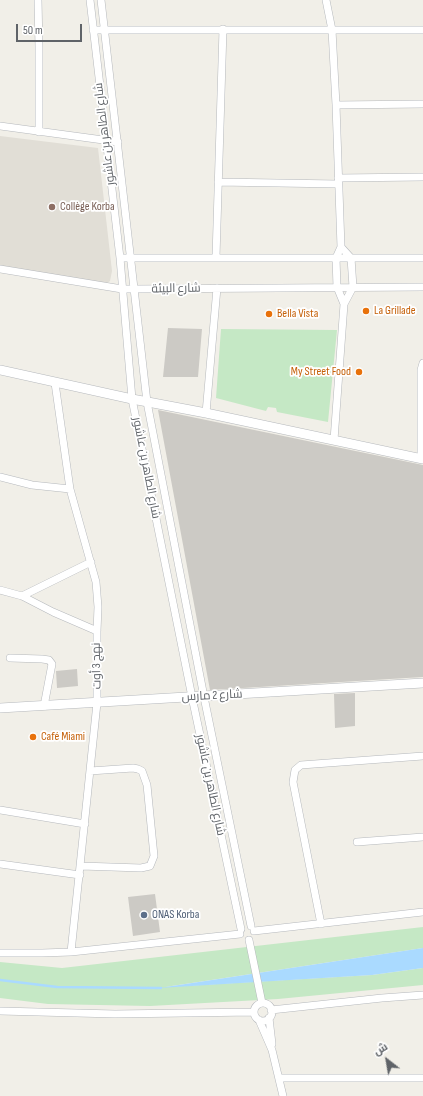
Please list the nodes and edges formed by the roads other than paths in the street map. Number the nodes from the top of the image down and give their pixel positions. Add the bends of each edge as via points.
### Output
1 (38, 0) edge
2 (90, 0) edge
3 (101, 0) edge
4 (326, 0) edge
5 (105, 29) junction
6 (223, 29) junction
7 (93, 30) junction
8 (332, 30) junction
9 (423, 30) edge
10 (423, 104) edge
11 (336, 105) junction
12 (0, 126) edge
13 (39, 132) junction
14 (106, 140) junction
15 (118, 142) junction
16 (423, 177) edge
17 (338, 181) junction
18 (218, 182) junction
19 (341, 247) junction
20 (216, 257) junction
21 (120, 258) junction
22 (132, 258) junction
23 (336, 258) junction
24 (351, 258) junction
25 (423, 258) edge
26 (0, 269) edge
27 (337, 287) junction
28 (353, 287) junction
29 (423, 287) edge
30 (217, 288) junction
31 (122, 289) junction
32 (134, 289) junction
33 (344, 304) junction
34 (423, 363) edge
35 (0, 370) edge
36 (55, 382) junction
37 (132, 399) junction
38 (147, 402) junction
39 (206, 413) junction
40 (334, 440) junction
41 (422, 459) edge
42 (0, 477) edge
43 (70, 489) junction
44 (91, 562) junction
45 (0, 590) edge
46 (22, 596) junction
47 (97, 631) junction
48 (10, 658) dead end
49 (423, 683) edge
50 (192, 697) junction
51 (204, 697) junction
52 (97, 703) junction
53 (44, 706) junction
54 (0, 708) edge
55 (423, 756) edge
56 (90, 771) junction
57 (0, 810) edge
58 (85, 824) junction
59 (423, 837) edge
60 (358, 842) dead end
61 (0, 864) edge
62 (80, 866) junction
63 (80, 875) junction
64 (423, 912) edge
65 (321, 924) junction
66 (252, 929) junction
67 (240, 932) junction
68 (249, 943) junction
69 (0, 952) edge
70 (71, 952) junction
71 (423, 995) edge
72 (262, 1001) junction
73 (271, 1010) junction
74 (0, 1011) edge
75 (254, 1012) junction
76 (270, 1018) junction
77 (259, 1020) junction
78 (272, 1050) junction
79 (279, 1078) junction
80 (423, 1078) edge
81 (283, 1096) edge

1 - 13 street
2 - 7 street, شارع الطاهر بن عاشور
3 - 5 street, شارع الطاهر بن عاشور
4 - 8 street
5 - 6 street
5 - 7 street
5 - 15 street, شارع الطاهر بن عاشور
6 - 8 street
6 - 18 street
7 - 14 street, شارع الطاهر بن عاشور
8 - 9 street
8 - 11 street
10 - 11 street
11 - 17 street
12 - 13 street
13 - 14 street
14 - 15 street
14 - 21 street, شارع الطاهر بن عاشور
15 - 22 street, شارع الطاهر بن عاشور
16 - 17 street
17 - 18 street
17 - 19 street
18 - 20 street
19 - 23 street
19 - 24 street
20 - 22 street
20 - 23 street
21 - 22 street
21 - 31 street, شارع الطاهر بن عاشور
22 - 32 street, شارع الطاهر بن عاشور
23 - 24 street
23 - 27 street
24 - 25 street
24 - 28 street
26 - 31 street, شارع البيئة
27 - 28 street, شارع البيئة
27 - 30 street, شارع البيئة
27 - 33 street
28 - 29 street, شارع البيئة
28 - 33 street
30 - 32 street, شارع البيئة
30 - 39 street
31 - 32 street, شارع البيئة
31 - 37 street, شارع الطاهر بن عاشور
32 - 38 street, شارع الطاهر بن عاشور
33 - 40 street
34 - 41 street
35 - 36 street
36 - 37 street
36 - 43 street, نهج 3 أوت
37 - 38 street
37 - 50 street, شارع الطاهر بن عاشور
38 - 39 street
38 - 51 street, شارع الطاهر بن عاشور
39 - 40 street
40 - 41 street
42 - 43 street
43 - 44 street, نهج 3 أوت
44 - 46 street
44 - 47 street, نهج 3 أوت via 98,595
45 - 46 street
46 - 47 street
47 - 52 street, نهج 3 أوت
48 - 53 street via 42,659 49,660 52,664
49 - 51 street, شارع 2 مارس
50 - 51 street, شارع 2 مارس
50 - 52 street, شارع 2 مارس
50 - 67 street, شارع الطاهر بن عاشور
51 - 66 street, شارع الطاهر بن عاشور
52 - 53 street, شارع 2 مارس
52 - 56 street, نهج 3 أوت
53 - 54 street, شارع 2 مارس
55 - 65 street via 301,765 294,770 293,782
56 - 58 street, نهج 3 أوت
56 - 62 street via 133,768 142,771 147,785 154,856 150,866 142,868
57 - 58 street
58 - 62 street, نهج 3 أوت
59 - 60 street
61 - 63 street
62 - 63 street, نهج 3 أوت
63 - 70 street, نهج 3 أوت
64 - 65 street
65 - 66 street
66 - 67 street via 245,926
66 - 68 street via 253,937
67 - 68 street via 243,939
67 - 70 street
68 - 72 street
69 - 70 street
71 - 73 street
72 - 73 street
72 - 75 street
73 - 76 street
74 - 75 street via 115,1014
75 - 77 street
76 - 77 street via 265,1021
76 - 78 street
77 - 78 street
78 - 79 street
79 - 80 street
79 - 81 street

